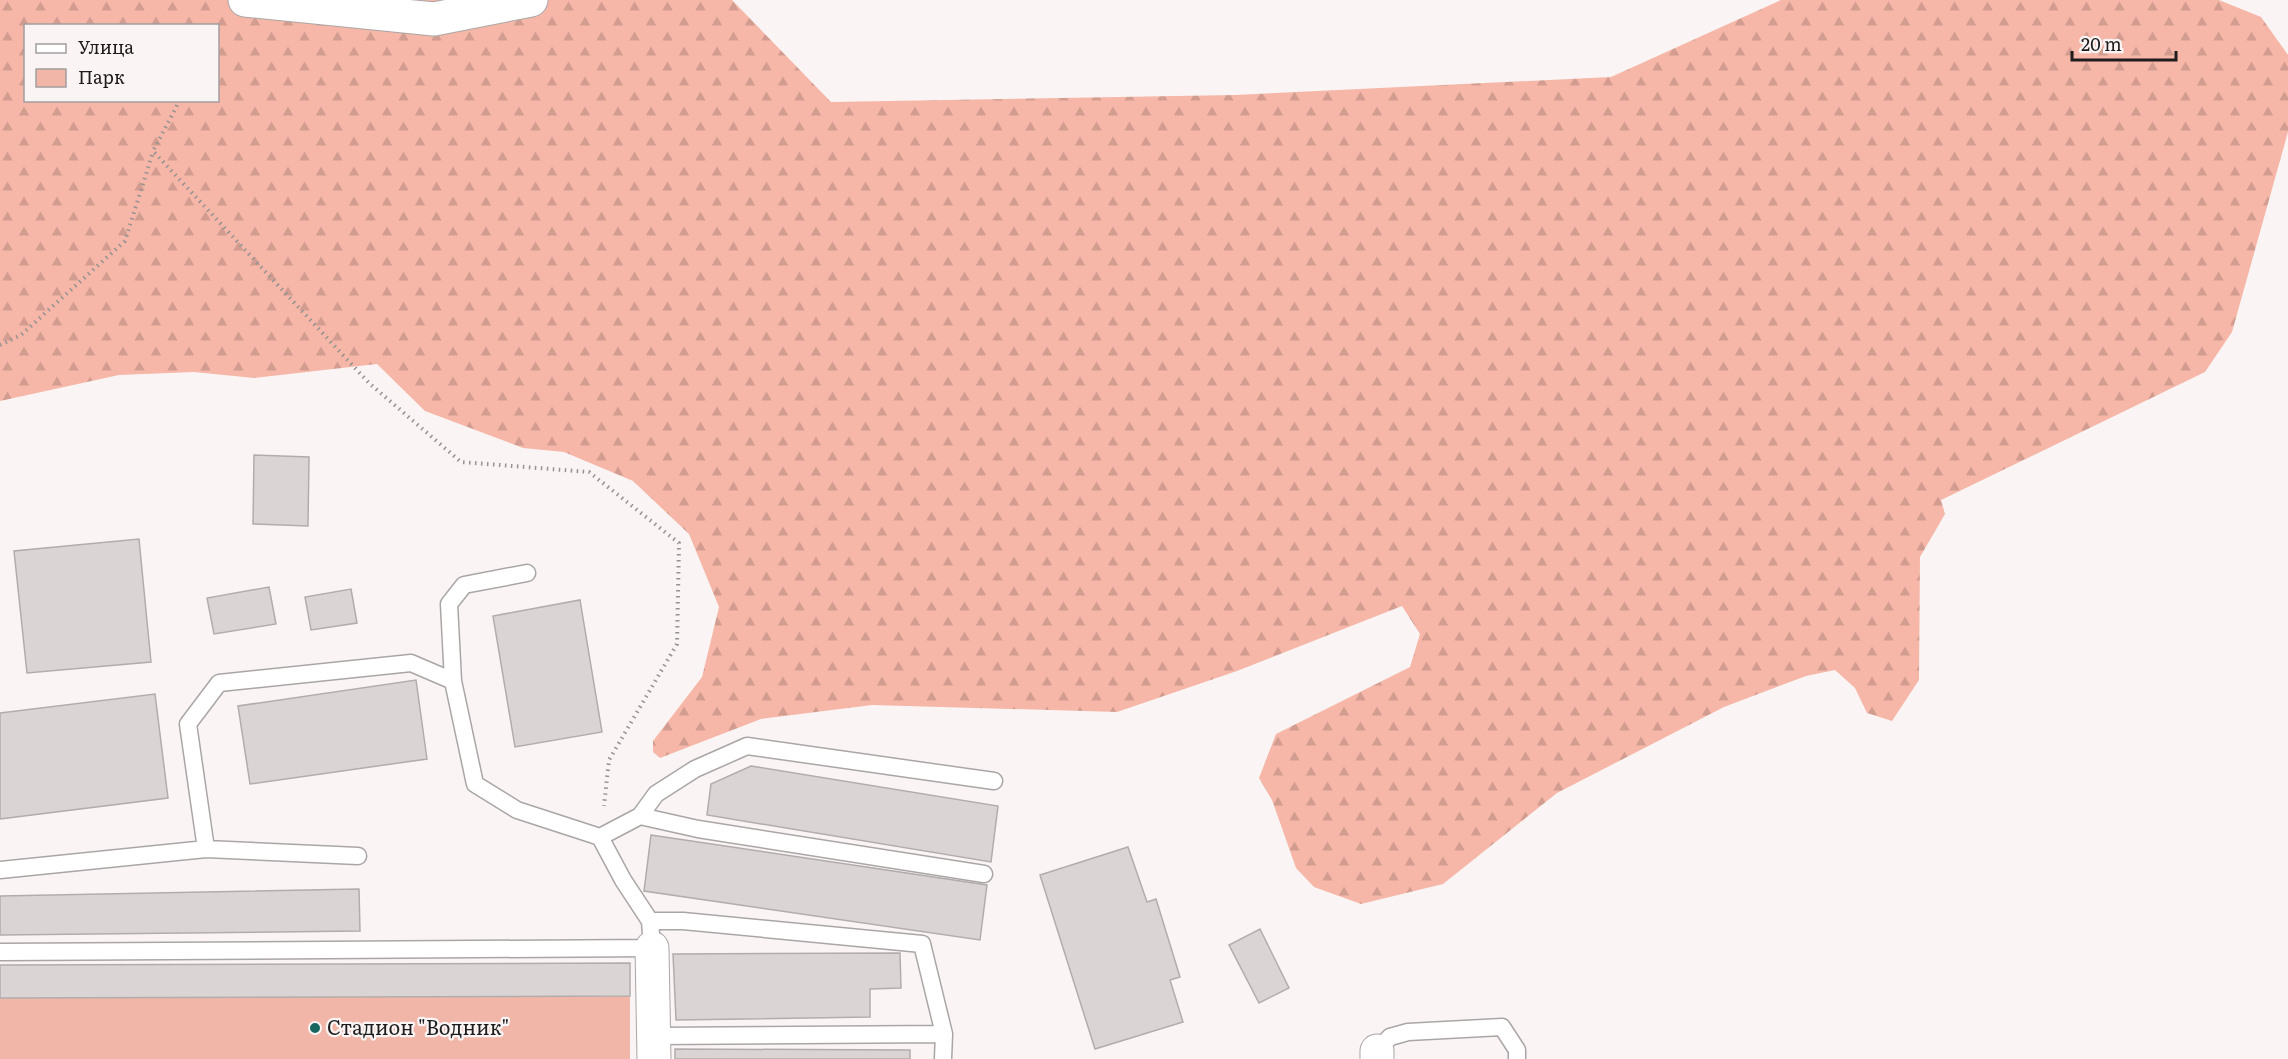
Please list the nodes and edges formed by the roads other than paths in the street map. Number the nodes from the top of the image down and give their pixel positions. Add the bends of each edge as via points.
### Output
1 (244, 0) edge
2 (531, 0) edge
3 (527, 573) dead end
4 (453, 681) junction
5 (994, 781) dead end
6 (640, 816) junction
7 (600, 837) junction
8 (206, 849) junction
9 (358, 856) dead end
10 (0, 870) edge
11 (984, 874) dead end
12 (651, 934) junction
13 (0, 952) edge
14 (944, 1034) junction
15 (654, 1047) edge
16 (1377, 1055) edge
17 (943, 1059) edge
18 (1517, 1059) edge

1 - 2 street via 434,19
3 - 4 lane via 464,585 449,604
4 - 7 lane via 475,784 517,810
4 - 8 lane via 411,663 219,683 188,724
5 - 6 lane via 747,746 695,769 656,794
6 - 7 lane
6 - 11 lane via 698,829
7 - 12 lane
8 - 9 lane
8 - 10 lane
12 - 13 lane
12 - 14 lane via 683,921 922,944
12 - 15 street
14 - 15 lane
14 - 17 lane
16 - 18 lane via 1390,1037 1408,1032 1502,1027 1517,1050

